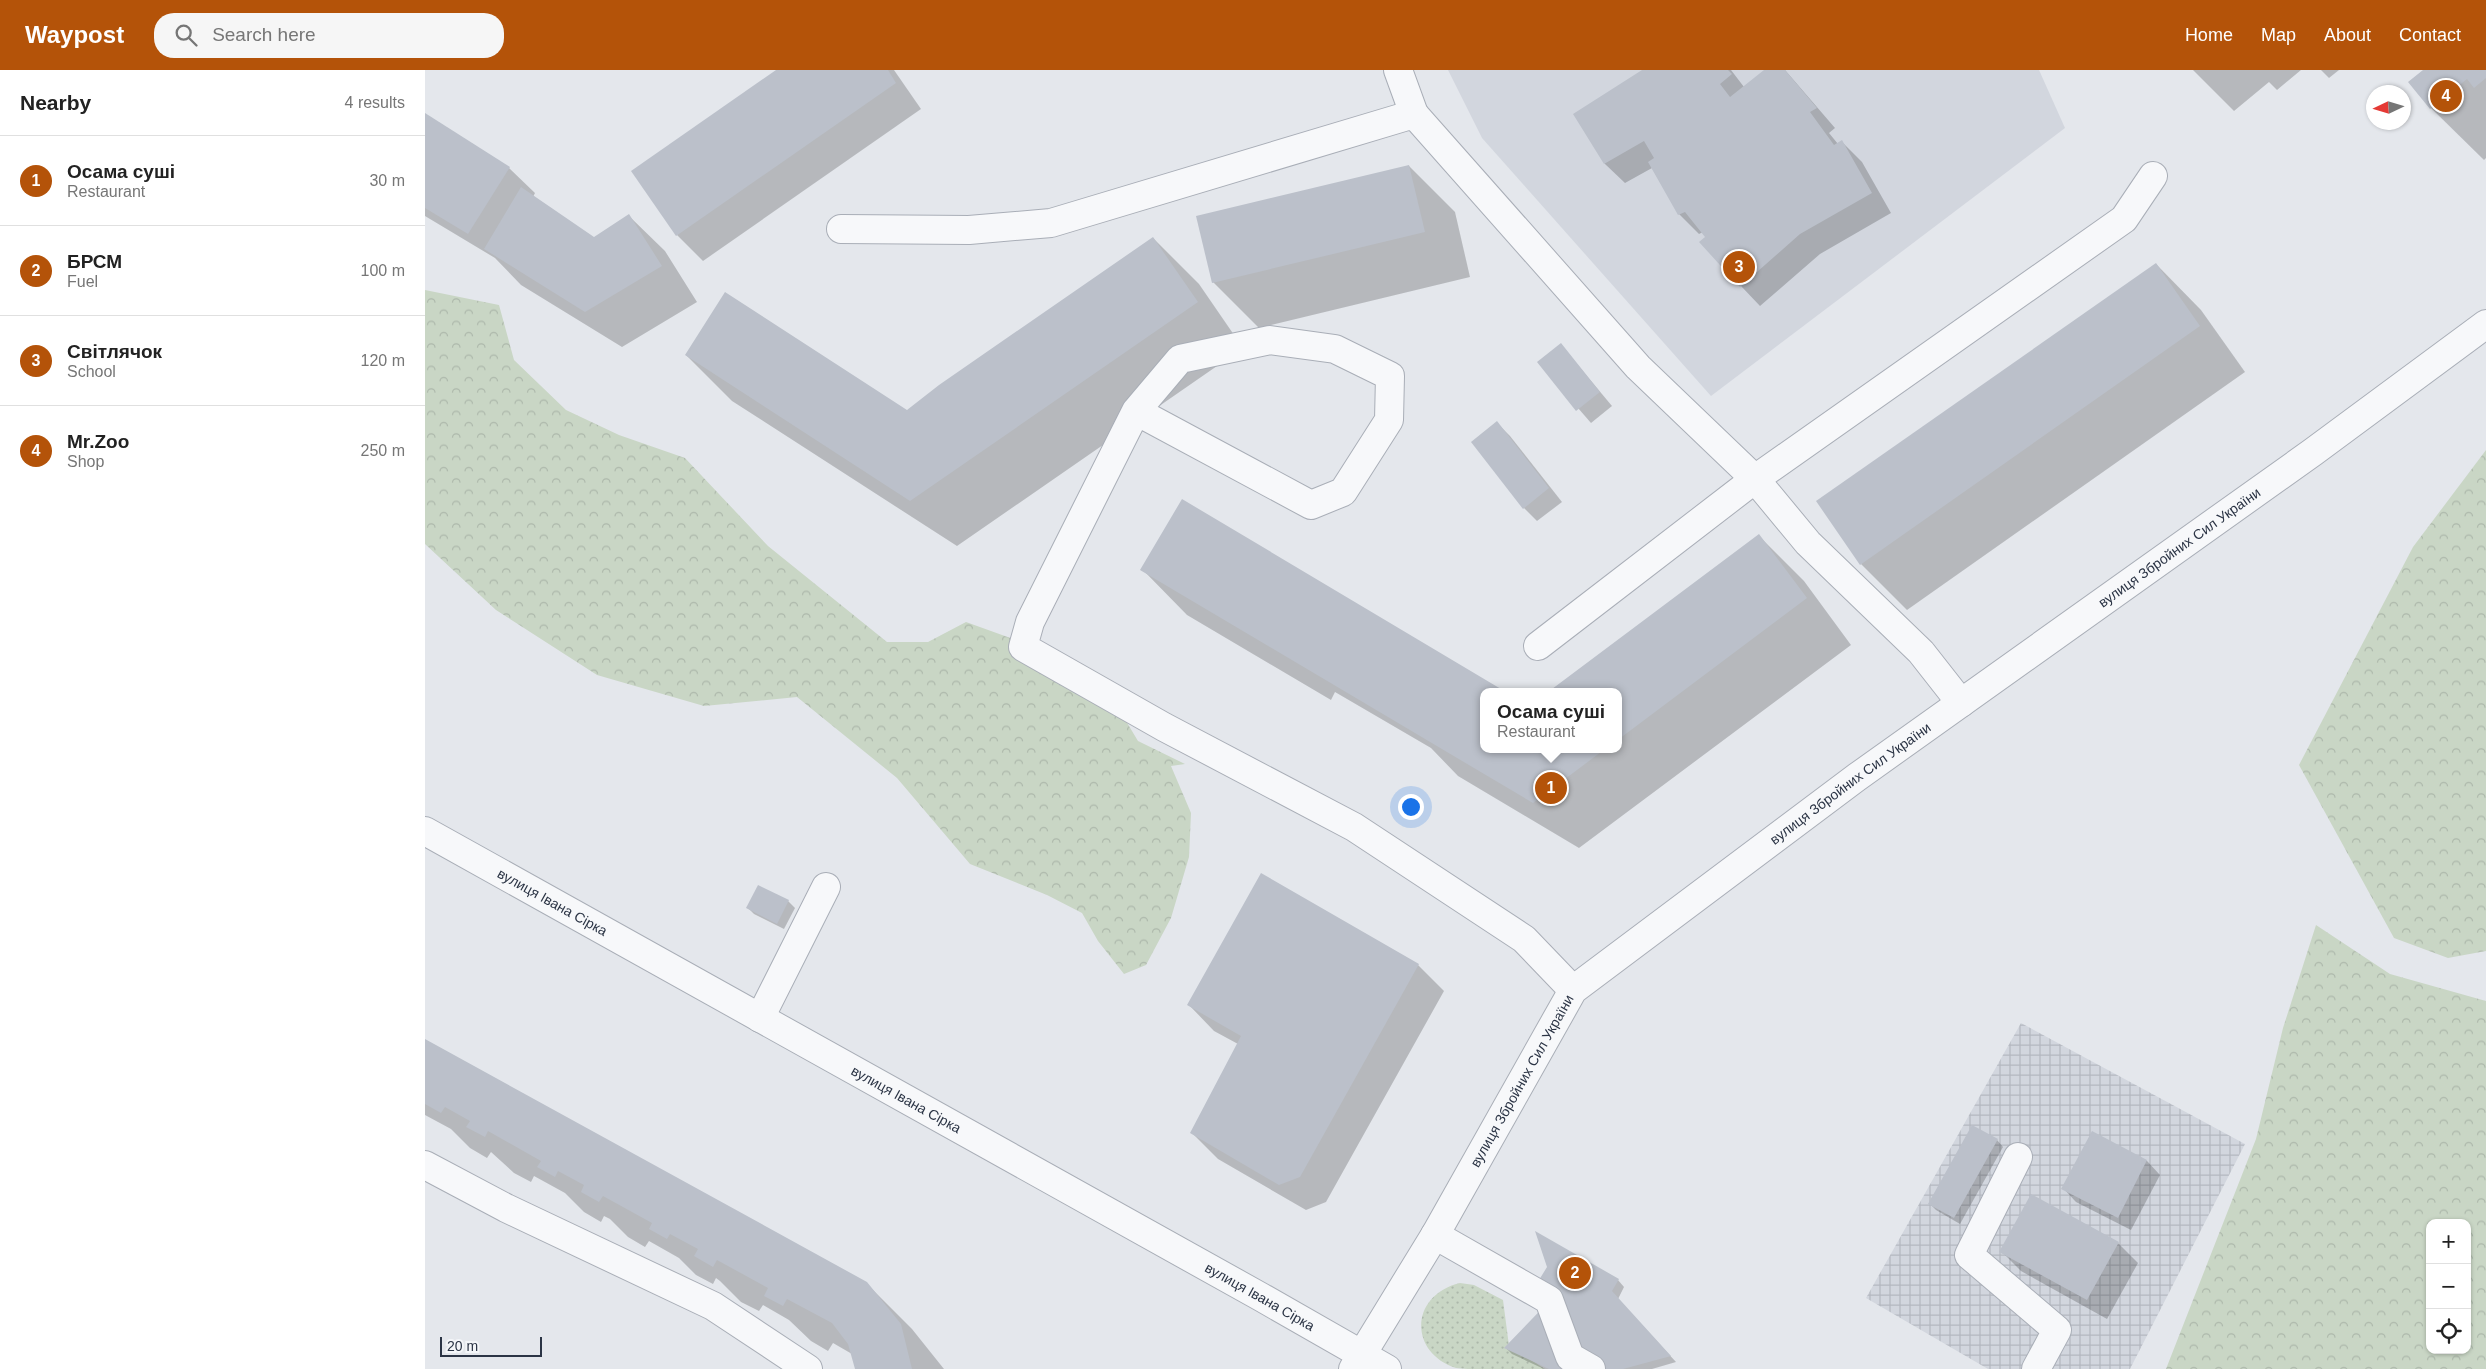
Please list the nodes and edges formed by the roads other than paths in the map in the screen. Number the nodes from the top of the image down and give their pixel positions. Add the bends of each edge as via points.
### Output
1 (1398, 70) edge
2 (1414, 114) junction
3 (2153, 176) dead end
4 (841, 229) dead end
5 (2486, 324) edge
6 (1136, 411) junction
7 (1755, 479) junction
8 (1538, 646) dead end
9 (1961, 703) junction
10 (425, 831) edge
11 (826, 887) dead end
12 (1573, 990) junction
13 (759, 1018) junction
14 (2018, 1157) dead end
15 (425, 1165) edge
16 (1435, 1235) junction
17 (1357, 1362) edge
18 (808, 1369) edge
19 (1387, 1369) edge
20 (1591, 1369) edge
21 (2036, 1369) edge

1 - 2 street
2 - 4 street via 1051,223 969,230
2 - 7 street via 1638,367
3 - 7 street via 2124,219
5 - 9 street, вулиця Збройних Сил України
6 - 6 street via 1179,359 1270,340 1335,349 1390,376 1389,420 1343,492 1311,506
6 - 12 street via 1030,622 1023,647 1354,827 1524,939
7 - 8 street
7 - 9 street via 1808,543 1921,652
9 - 12 street, вулиця Збройних Сил України via 1714,882
10 - 13 street, вулиця Івана Сірка
11 - 13 street
12 - 16 street, вулиця Збройних Сил України
13 - 17 street, вулиця Івана Сірка via 1261,1297
14 - 21 street via 1969,1254 2057,1330
15 - 18 street via 506,1208 713,1306
16 - 17 street, вулиця Збройних Сил України
16 - 20 street via 1549,1300 1570,1357
17 - 19 street, вулиця Івана Сірка

